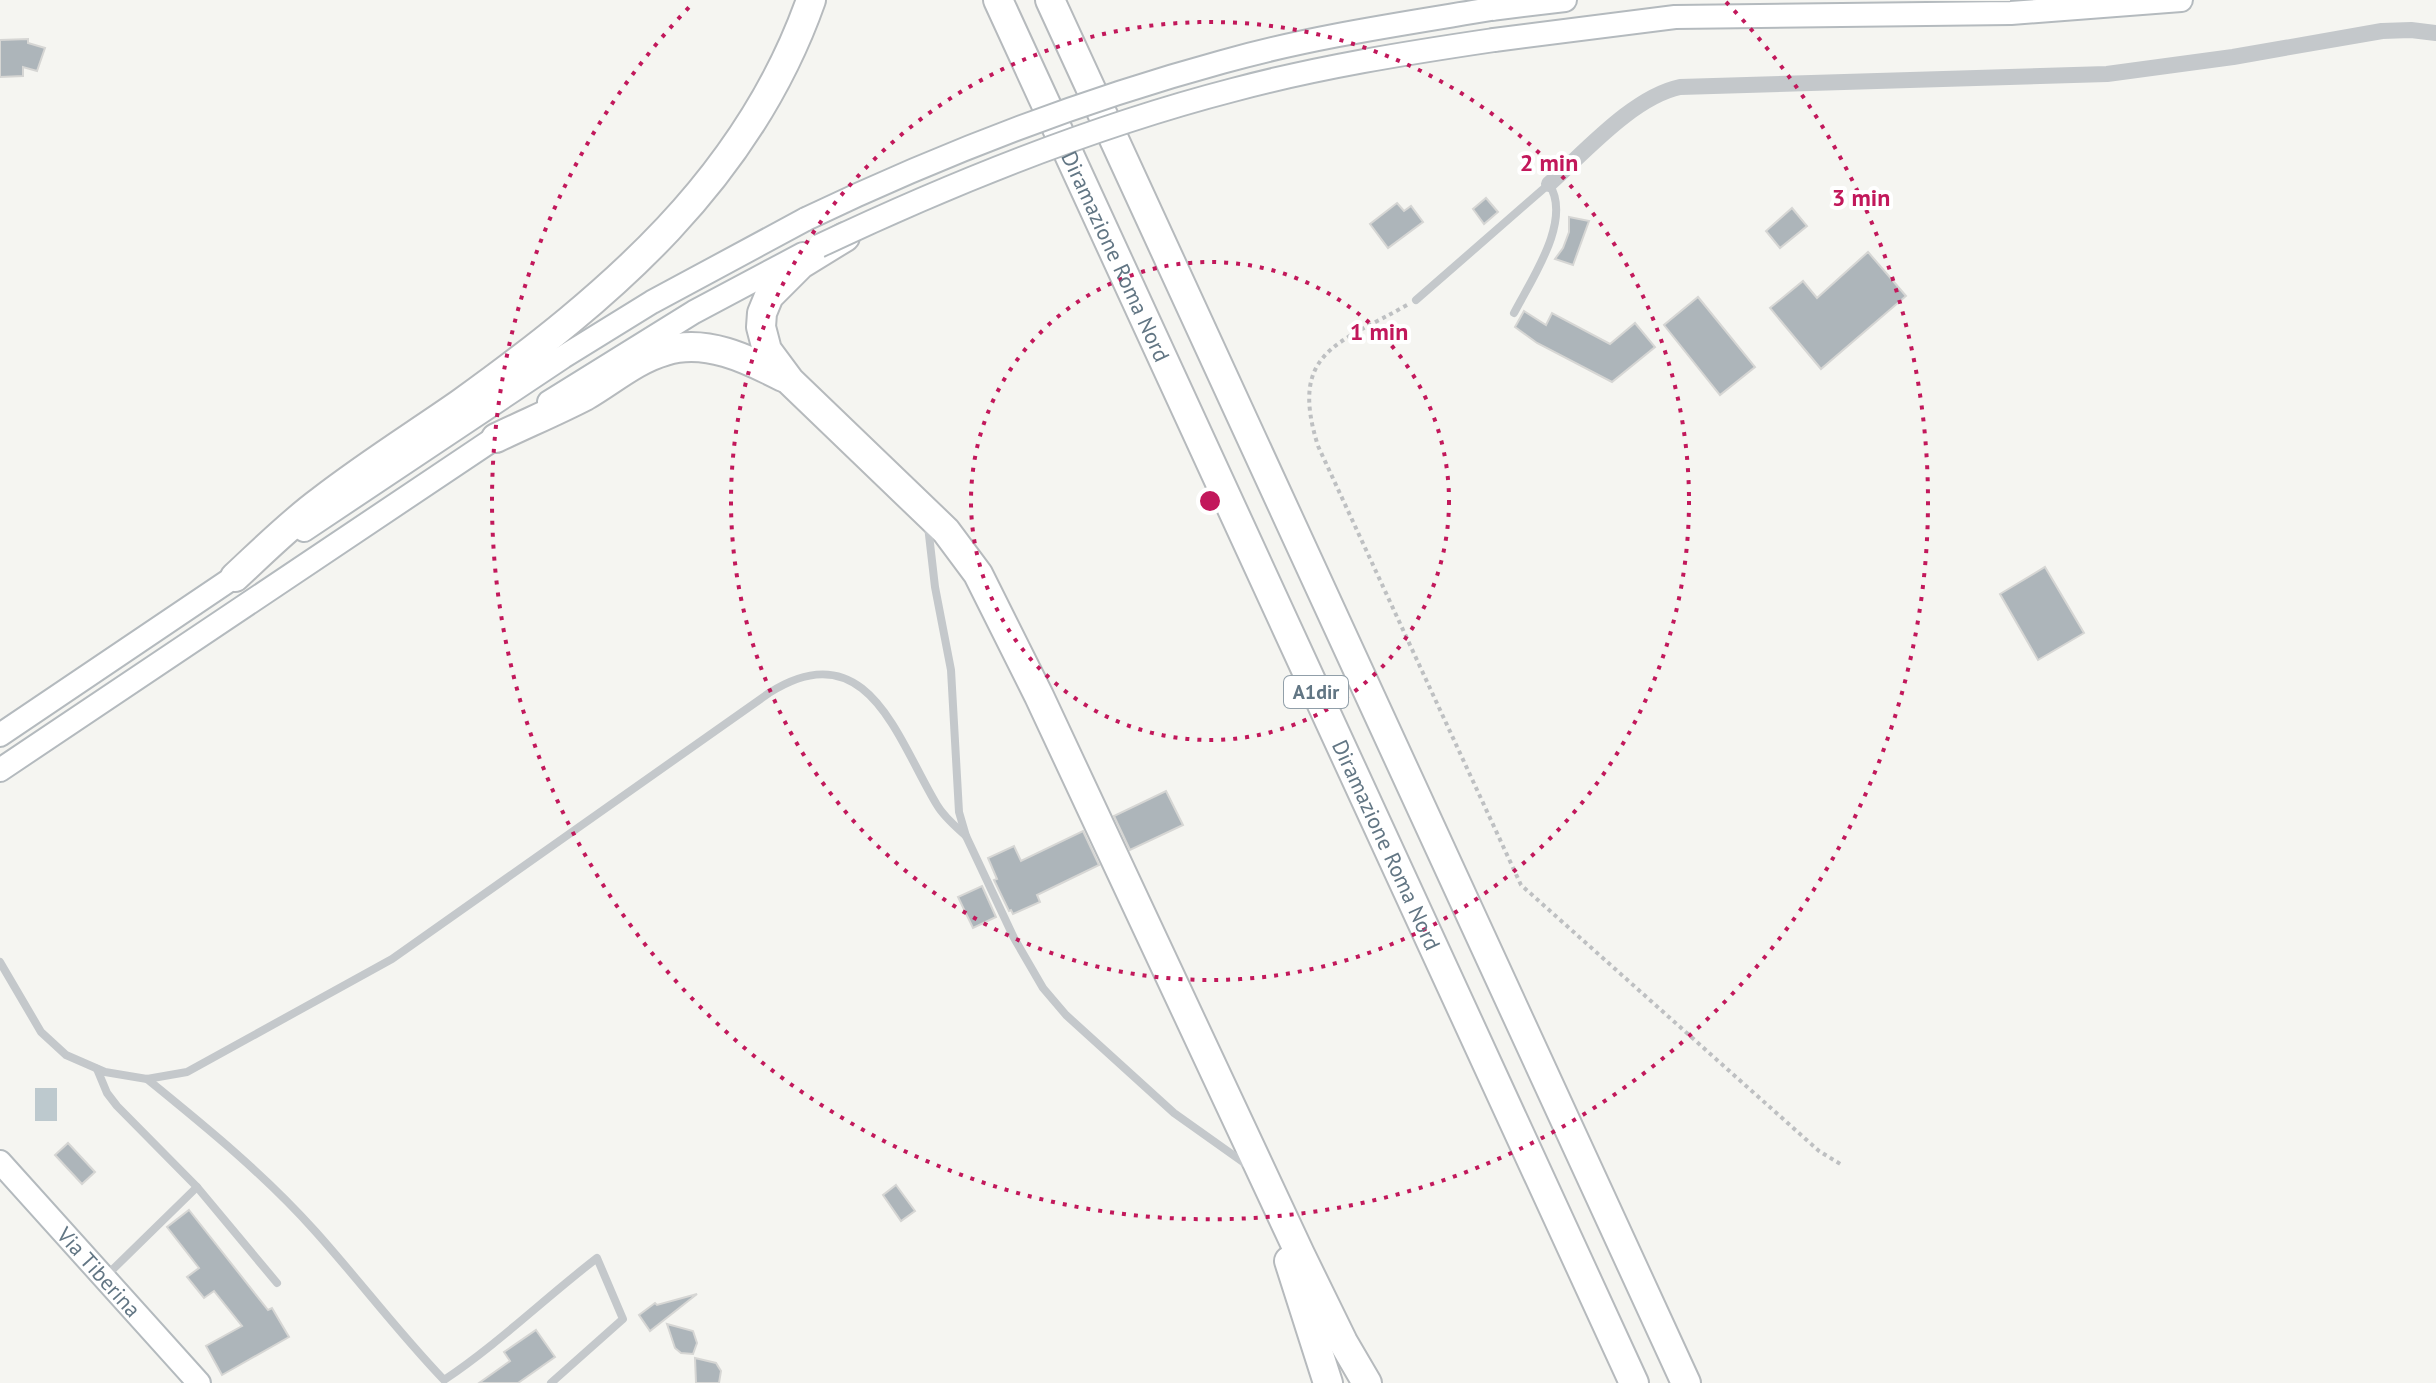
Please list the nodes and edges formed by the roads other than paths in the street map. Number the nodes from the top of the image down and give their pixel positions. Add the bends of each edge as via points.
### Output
1 (811, 0) edge
2 (998, 0) edge
3 (1050, 0) edge
4 (1565, 0) edge
5 (2181, 0) edge
6 (2436, 33) edge
7 (1549, 184) junction
8 (888, 213) junction
9 (1416, 300) road end
10 (1514, 313) dead end
11 (790, 381) junction
12 (496, 438) junction
13 (927, 512) junction
14 (235, 577) junction
15 (0, 735) edge
16 (0, 770) edge
17 (966, 836) junction
18 (0, 962) edge
19 (97, 1069) junction
20 (147, 1079) junction
21 (0, 1162) edge
22 (1267, 1179) junction
23 (197, 1187) junction
24 (104, 1278) junction
25 (277, 1283) dead end
26 (199, 1383) edge
27 (551, 1383) edge
28 (1328, 1383) edge
29 (1367, 1383) edge
30 (1634, 1383) edge
31 (1686, 1383) edge

1 - 14 highway via 756,118 711,182 649,249 581,313 320,502
2 - 30 highway, Diramazione Roma Nord / A1dir
3 - 31 highway, A1dir
4 - 14 main road, bridge via 1322,38 1224,61 1114,93 876,186 679,286 563,357
5 - 8 main road, bridge via 2011,13 1675,17 1494,40 1232,90 1124,122
6 - 7 street via 2382,31 2107,74 1680,87 1636,107
7 - 9 lane
7 - 10 lane via 1557,205 1554,230
8 - 11 highway via 801,264 769,296 762,313 762,337
8 - 12 main road, bridge via 667,328
11 - 12 highway via 725,353 673,349
11 - 13 highway
12 - 16 main road
13 - 17 lane via 951,670 956,786
13 - 22 highway via 982,581
14 - 15 main road
17 - 20 lane via 937,806 905,744 868,692 833,677 793,680 392,959 206,1063
17 - 22 lane via 1023,956 1056,1004 1174,1113
18 - 19 lane via 41,1032 66,1055
19 - 20 lane
19 - 23 lane via 117,1106
20 - 27 lane via 248,1162 444,1380 597,1258 623,1319
21 - 24 main road, Via Tiberina
22 - 28 highway
22 - 29 highway
23 - 24 lane
23 - 25 lane
24 - 26 main road, Via Tiberina

